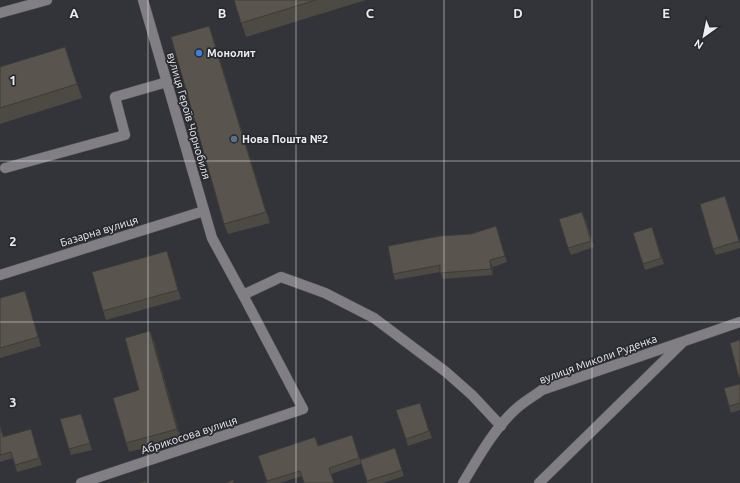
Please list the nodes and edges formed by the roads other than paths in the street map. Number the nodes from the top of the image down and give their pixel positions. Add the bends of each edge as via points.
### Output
1 (47, 0) edge
2 (143, 0) edge
3 (0, 13) edge
4 (167, 82) junction
5 (6, 168) dead end
6 (204, 211) junction
7 (0, 275) edge
8 (243, 295) junction
9 (740, 322) edge
10 (684, 341) junction
11 (501, 426) junction
12 (81, 483) edge
13 (463, 483) edge
14 (539, 483) edge

1 - 3 street
2 - 4 street, вулиця Героїв Чорнобиля
4 - 5 street via 115,97 125,135
4 - 6 street, вулиця Героїв Чорнобиля
6 - 7 street, Базарна вулиця
6 - 8 street, вулиця Героїв Чорнобиля via 212,238
8 - 11 street via 280,277 325,294 374,318 446,372
8 - 12 street, Абрикосова вулиця via 303,409
9 - 10 street, вулиця Миколи Руденка
10 - 11 street, вулиця Миколи Руденка via 542,390 517,408
10 - 14 street, вулиця Миколи Руденка
11 - 13 street, вулиця Миколи Руденка

